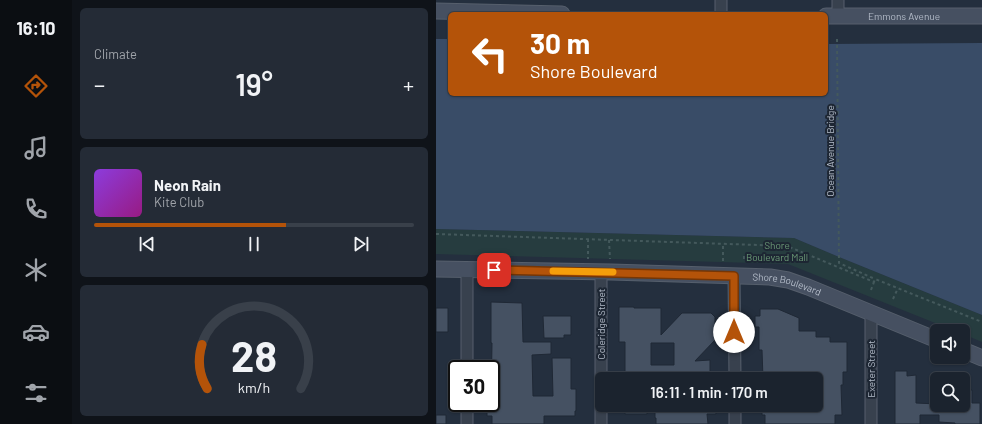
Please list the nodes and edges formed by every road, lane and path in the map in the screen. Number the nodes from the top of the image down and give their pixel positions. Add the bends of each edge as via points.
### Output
1 (721, 0) edge
2 (838, 0) edge
3 (436, 11) edge
4 (478, 12) edge
5 (721, 12) edge
6 (832, 16) edge
7 (982, 16) edge
8 (837, 39) dead end
9 (436, 234) edge
10 (588, 239) junction
11 (609, 240) junction
12 (723, 244) junction
13 (744, 256) dead end
14 (588, 259) dead end
15 (610, 260) dead end
16 (723, 261) dead end
17 (744, 262) dead end
18 (436, 269) edge
19 (467, 270) junction
20 (601, 272) junction
21 (734, 276) junction
22 (875, 279) junction
23 (874, 282) junction
24 (898, 288) junction
25 (871, 290) dead end
26 (894, 299) dead end
27 (870, 313) junction
28 (982, 322) edge
29 (930, 337) edge
30 (970, 353) edge
31 (982, 358) edge
32 (467, 360) edge
33 (734, 372) edge
34 (467, 412) edge
35 (735, 412) edge
36 (467, 424) edge
37 (601, 424) edge
38 (735, 424) edge
39 (871, 424) edge

1 - 5 street
2 - 6 street
3 - 4 main road
6 - 7 main road, Emmons Avenue
8 - 22 path, Ocean Avenue Bridge via 839,263
9 - 10 path
10 - 11 path
10 - 14 path
11 - 12 path
11 - 15 path
12 - 16 path
12 - 23 path via 787,246
13 - 17 path
18 - 19 main road, Shore Boulevard
19 - 20 main road, Shore Boulevard
19 - 32 street
20 - 21 main road, Shore Boulevard
20 - 37 street, Coleridge Street
21 - 27 main road, Shore Boulevard via 788,280
21 - 33 street
22 - 23 path
22 - 24 path
23 - 25 path
24 - 26 path
24 - 28 path
27 - 29 main road, Shore Boulevard
27 - 39 street, Exeter Street
30 - 31 main road
34 - 36 street
35 - 38 street

